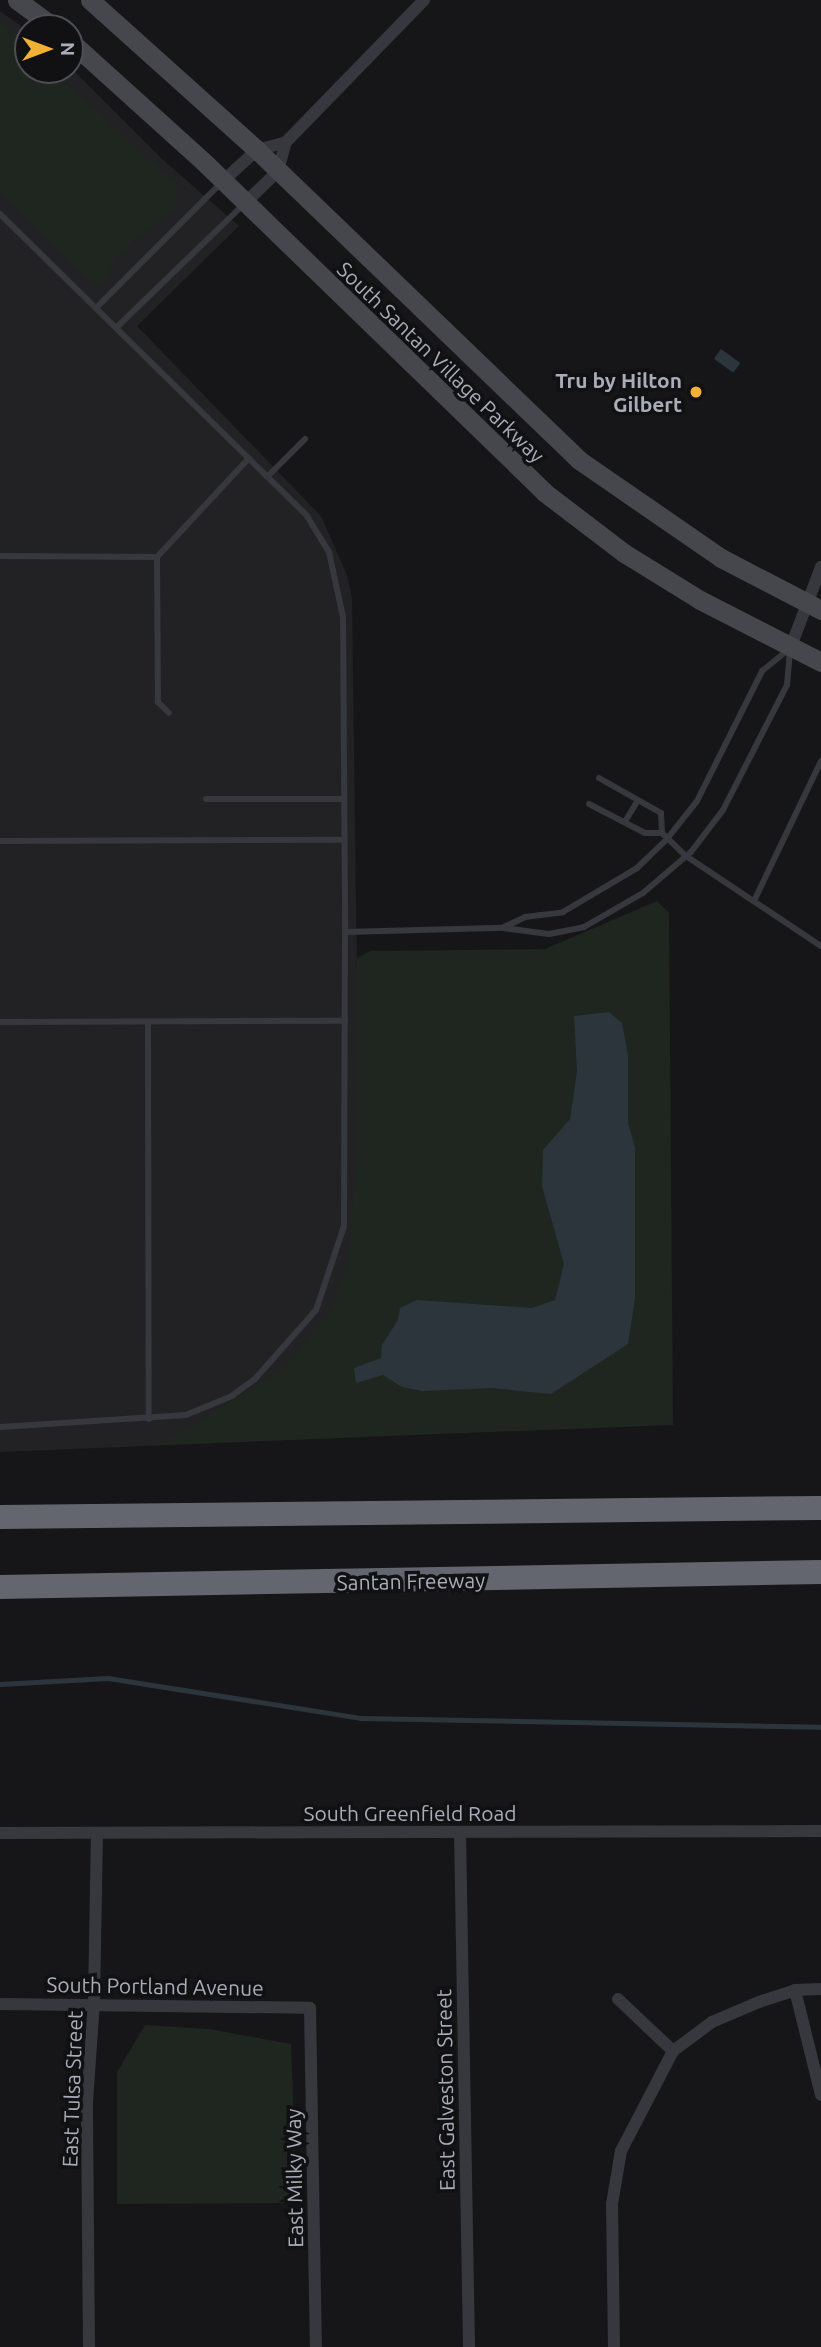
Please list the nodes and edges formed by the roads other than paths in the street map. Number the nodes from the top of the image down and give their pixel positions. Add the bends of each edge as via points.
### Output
1 (17, 0) edge
2 (90, 0) edge
3 (424, 0) edge
4 (36, 14) edge
5 (84, 54) edge
6 (286, 142) junction
7 (257, 150) junction
8 (278, 171) junction
9 (223, 181) junction
10 (245, 203) junction
11 (0, 214) edge
12 (96, 308) junction
13 (117, 327) junction
14 (304, 439) dead end
15 (249, 458) junction
16 (267, 477) junction
17 (0, 555) edge
18 (157, 557) junction
19 (821, 567) edge
20 (814, 607) edge
21 (790, 649) junction
22 (821, 662) edge
23 (170, 713) dead end
24 (821, 761) edge
25 (599, 778) dead end
26 (206, 799) dead end
27 (344, 799) junction
28 (638, 800) junction
29 (589, 804) dead end
30 (626, 820) junction
31 (662, 833) junction
32 (667, 839) junction
33 (344, 840) junction
34 (0, 841) edge
35 (687, 856) junction
36 (754, 901) junction
37 (503, 928) junction
38 (345, 932) junction
39 (821, 946) edge
40 (345, 1021) junction
41 (0, 1022) edge
42 (148, 1022) junction
43 (149, 1419) junction
44 (0, 1427) edge
45 (0, 1502) edge
46 (821, 1508) edge
47 (276, 1512) junction
48 (0, 1517) edge
49 (821, 1572) edge
50 (0, 1587) edge
51 (821, 1831) edge
52 (460, 1832) junction
53 (0, 1833) edge
54 (97, 1833) junction
55 (821, 1989) edge
56 (795, 1990) junction
57 (618, 1999) dead end
58 (94, 2002) junction
59 (0, 2004) edge
60 (310, 2008) joint
61 (673, 2051) junction
62 (821, 2095) edge
63 (89, 2347) edge
64 (316, 2347) edge
65 (469, 2347) edge
66 (614, 2347) edge

1 - 4 main road
2 - 7 main road, South Santan Village Parkway
3 - 6 street
5 - 9 main road, South Santan Village Parkway
6 - 7 street
6 - 8 street
7 - 8 main road, South Santan Village Parkway
7 - 9 street
8 - 10 street
8 - 20 main road, South Santan Village Parkway via 579,460 678,532
9 - 10 main road, South Santan Village Parkway
9 - 12 lane
10 - 13 lane
10 - 21 main road, South Santan Village Parkway via 544,492 624,553
11 - 12 lane
12 - 13 lane
13 - 15 lane
14 - 16 lane
15 - 16 lane
15 - 18 lane
16 - 27 lane via 307,516 335,571 343,617
17 - 18 lane
18 - 23 lane via 158,702
19 - 20 street
20 - 21 street
21 - 22 main road, South Santan Village Parkway
21 - 32 lane via 762,670 697,801
21 - 35 lane via 787,685 723,810
24 - 36 lane
25 - 28 lane
26 - 27 lane
27 - 33 lane
28 - 30 lane
28 - 31 lane via 661,813
29 - 30 lane
30 - 31 lane via 645,834
31 - 32 lane
32 - 35 lane
32 - 37 lane via 636,867 563,912 525,917
33 - 34 lane
33 - 38 lane
35 - 36 lane
35 - 37 lane via 643,893 584,927 549,934
36 - 39 lane
37 - 38 lane
38 - 40 lane
40 - 42 lane
40 - 43 lane via 344,1226 316,1310 277,1358 232,1396 186,1415
41 - 42 lane
42 - 43 lane
43 - 44 lane
45 - 47 highway
46 - 47 highway
47 - 48 highway
49 - 50 highway, Santan Freeway
51 - 52 street, South Greenfield Road
52 - 54 street, South Greenfield Road
52 - 65 street, East Galveston Street
53 - 54 street, South Greenfield Road
54 - 58 street, East Tulsa Street
55 - 56 street
56 - 61 street via 712,2022
56 - 62 street
57 - 61 street
58 - 59 street, South Portland Avenue
58 - 60 street, South Portland Avenue
58 - 63 street, East Tulsa Street via 87,2102
60 - 64 street, East Milky Way
61 - 66 street via 621,2151 612,2204

